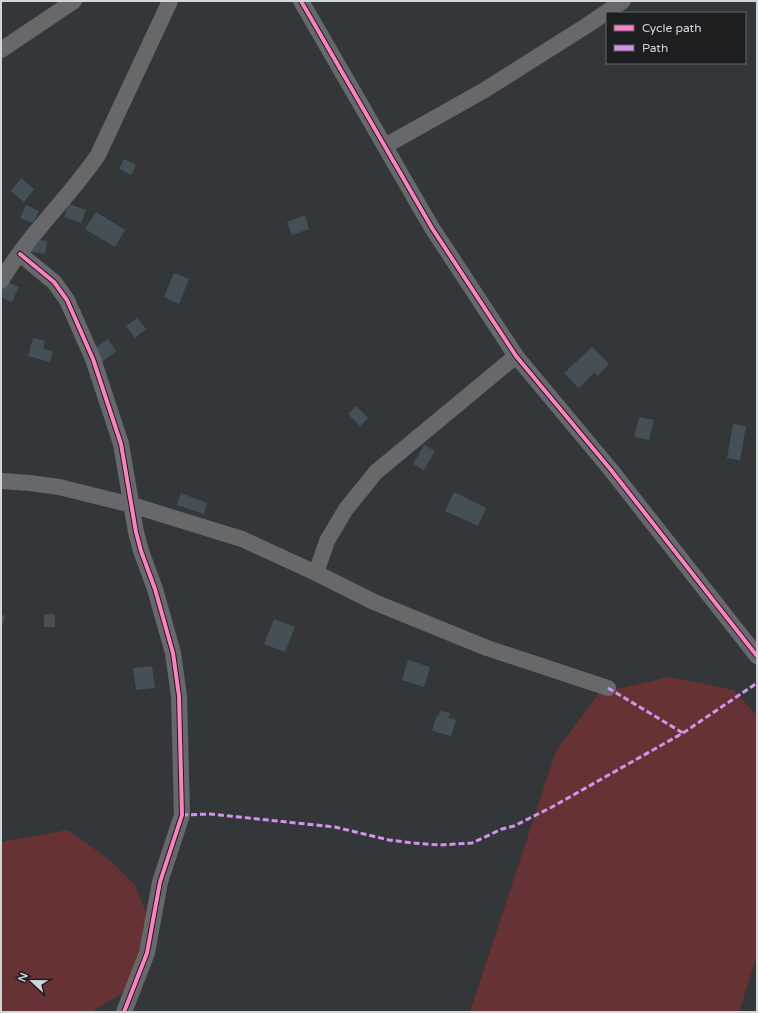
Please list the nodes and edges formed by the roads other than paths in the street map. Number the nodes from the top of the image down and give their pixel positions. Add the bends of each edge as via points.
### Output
1 (74, 1) edge
2 (170, 1) edge
3 (301, 1) edge
4 (623, 1) edge
5 (606, 12) edge
6 (607, 12) edge
7 (1, 50) edge
8 (385, 146) junction
9 (20, 254) junction
10 (1, 281) edge
11 (516, 356) junction
12 (1, 481) edge
13 (132, 504) junction
14 (316, 573) junction
15 (757, 656) edge
16 (608, 688) dead end
17 (124, 1012) edge

1 - 7 street
2 - 9 street via 98,155
3 - 8 street
4 - 6 street
5 - 8 street via 483,91
8 - 11 street via 432,228
9 - 10 street
9 - 13 street via 54,282 67,300 93,359 107,400 121,444
11 - 14 street via 376,472 346,509 327,541
11 - 15 street
12 - 13 street via 59,487
13 - 14 street via 242,539
13 - 17 street via 141,551 173,653 178,696 182,815 160,882 147,953
14 - 16 street via 374,602 488,648

